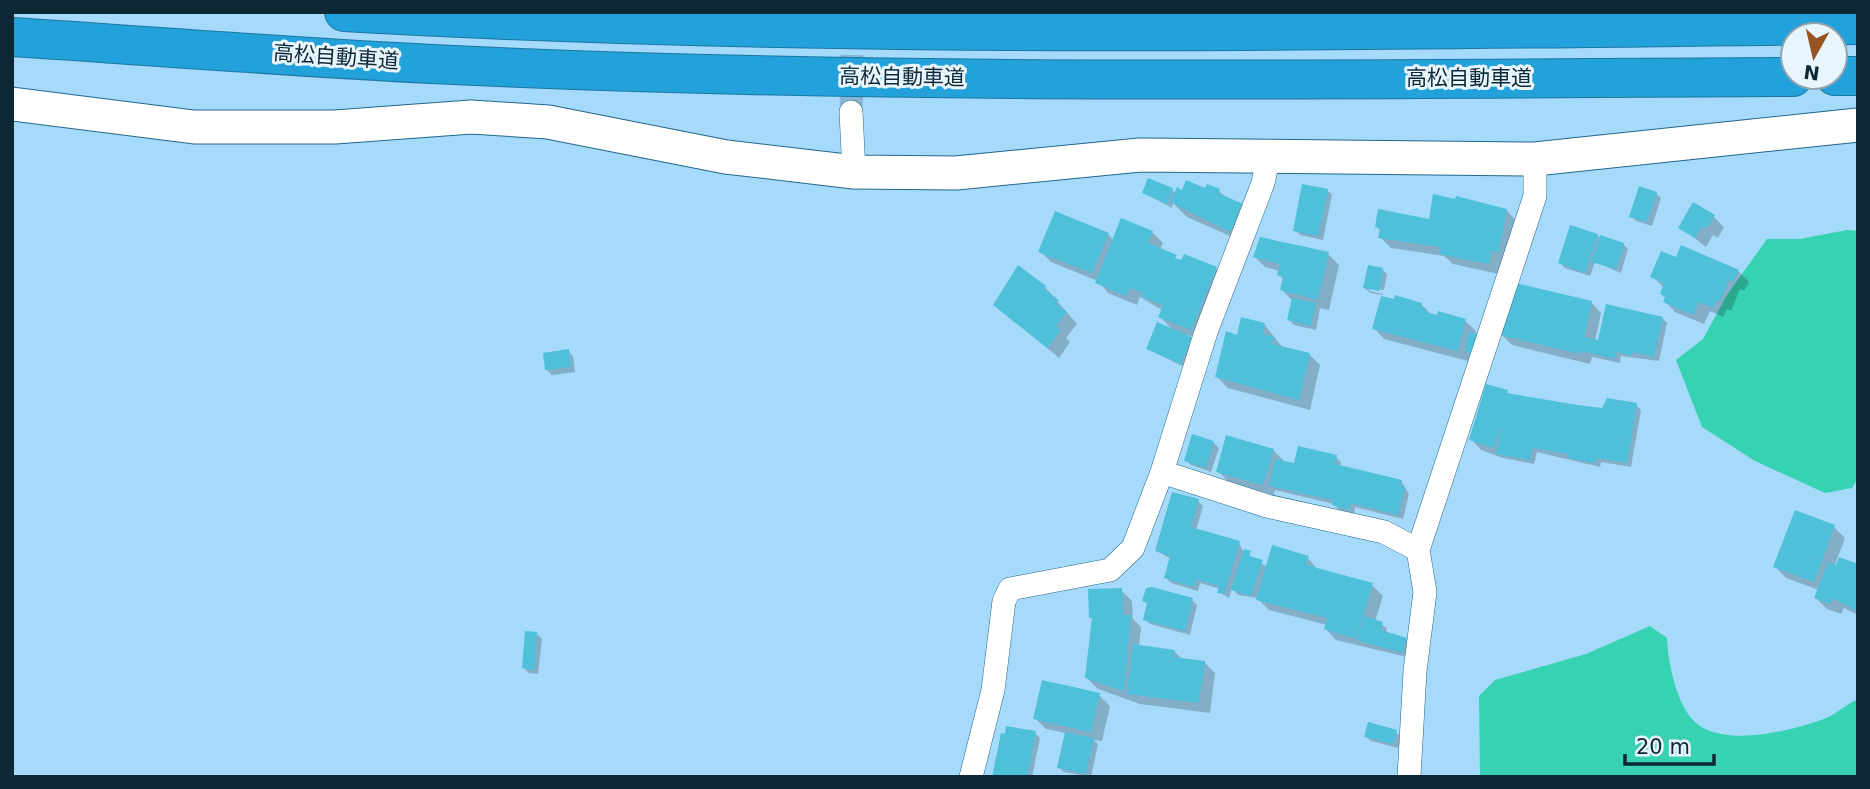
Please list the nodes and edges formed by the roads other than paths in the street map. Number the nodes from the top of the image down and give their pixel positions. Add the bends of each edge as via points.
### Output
1 (344, 12) edge
2 (1858, 25) edge
3 (12, 37) edge
4 (1779, 77) edge
5 (12, 104) edge
6 (851, 112) tunnel mouth
7 (1858, 125) edge
8 (1269, 155) junction
9 (1535, 159) junction
10 (854, 172) junction
11 (1162, 472) junction
12 (1418, 550) junction
13 (971, 777) edge
14 (1409, 777) edge

1 - 2 highway via 822,30 1131,33
3 - 4 highway, 高松自動車道 via 434,64 831,76 1160,80
5 - 10 street via 194,127 335,127 471,117 548,122 726,157
6 - 10 street
7 - 9 street
8 - 9 street
8 - 10 street via 1140,155 956,173
8 - 11 street
9 - 12 street via 1535,196
11 - 12 street via 1267,506 1384,532
11 - 13 street via 1133,548 1110,570 1010,589 1004,601 993,690
12 - 14 street via 1425,592

